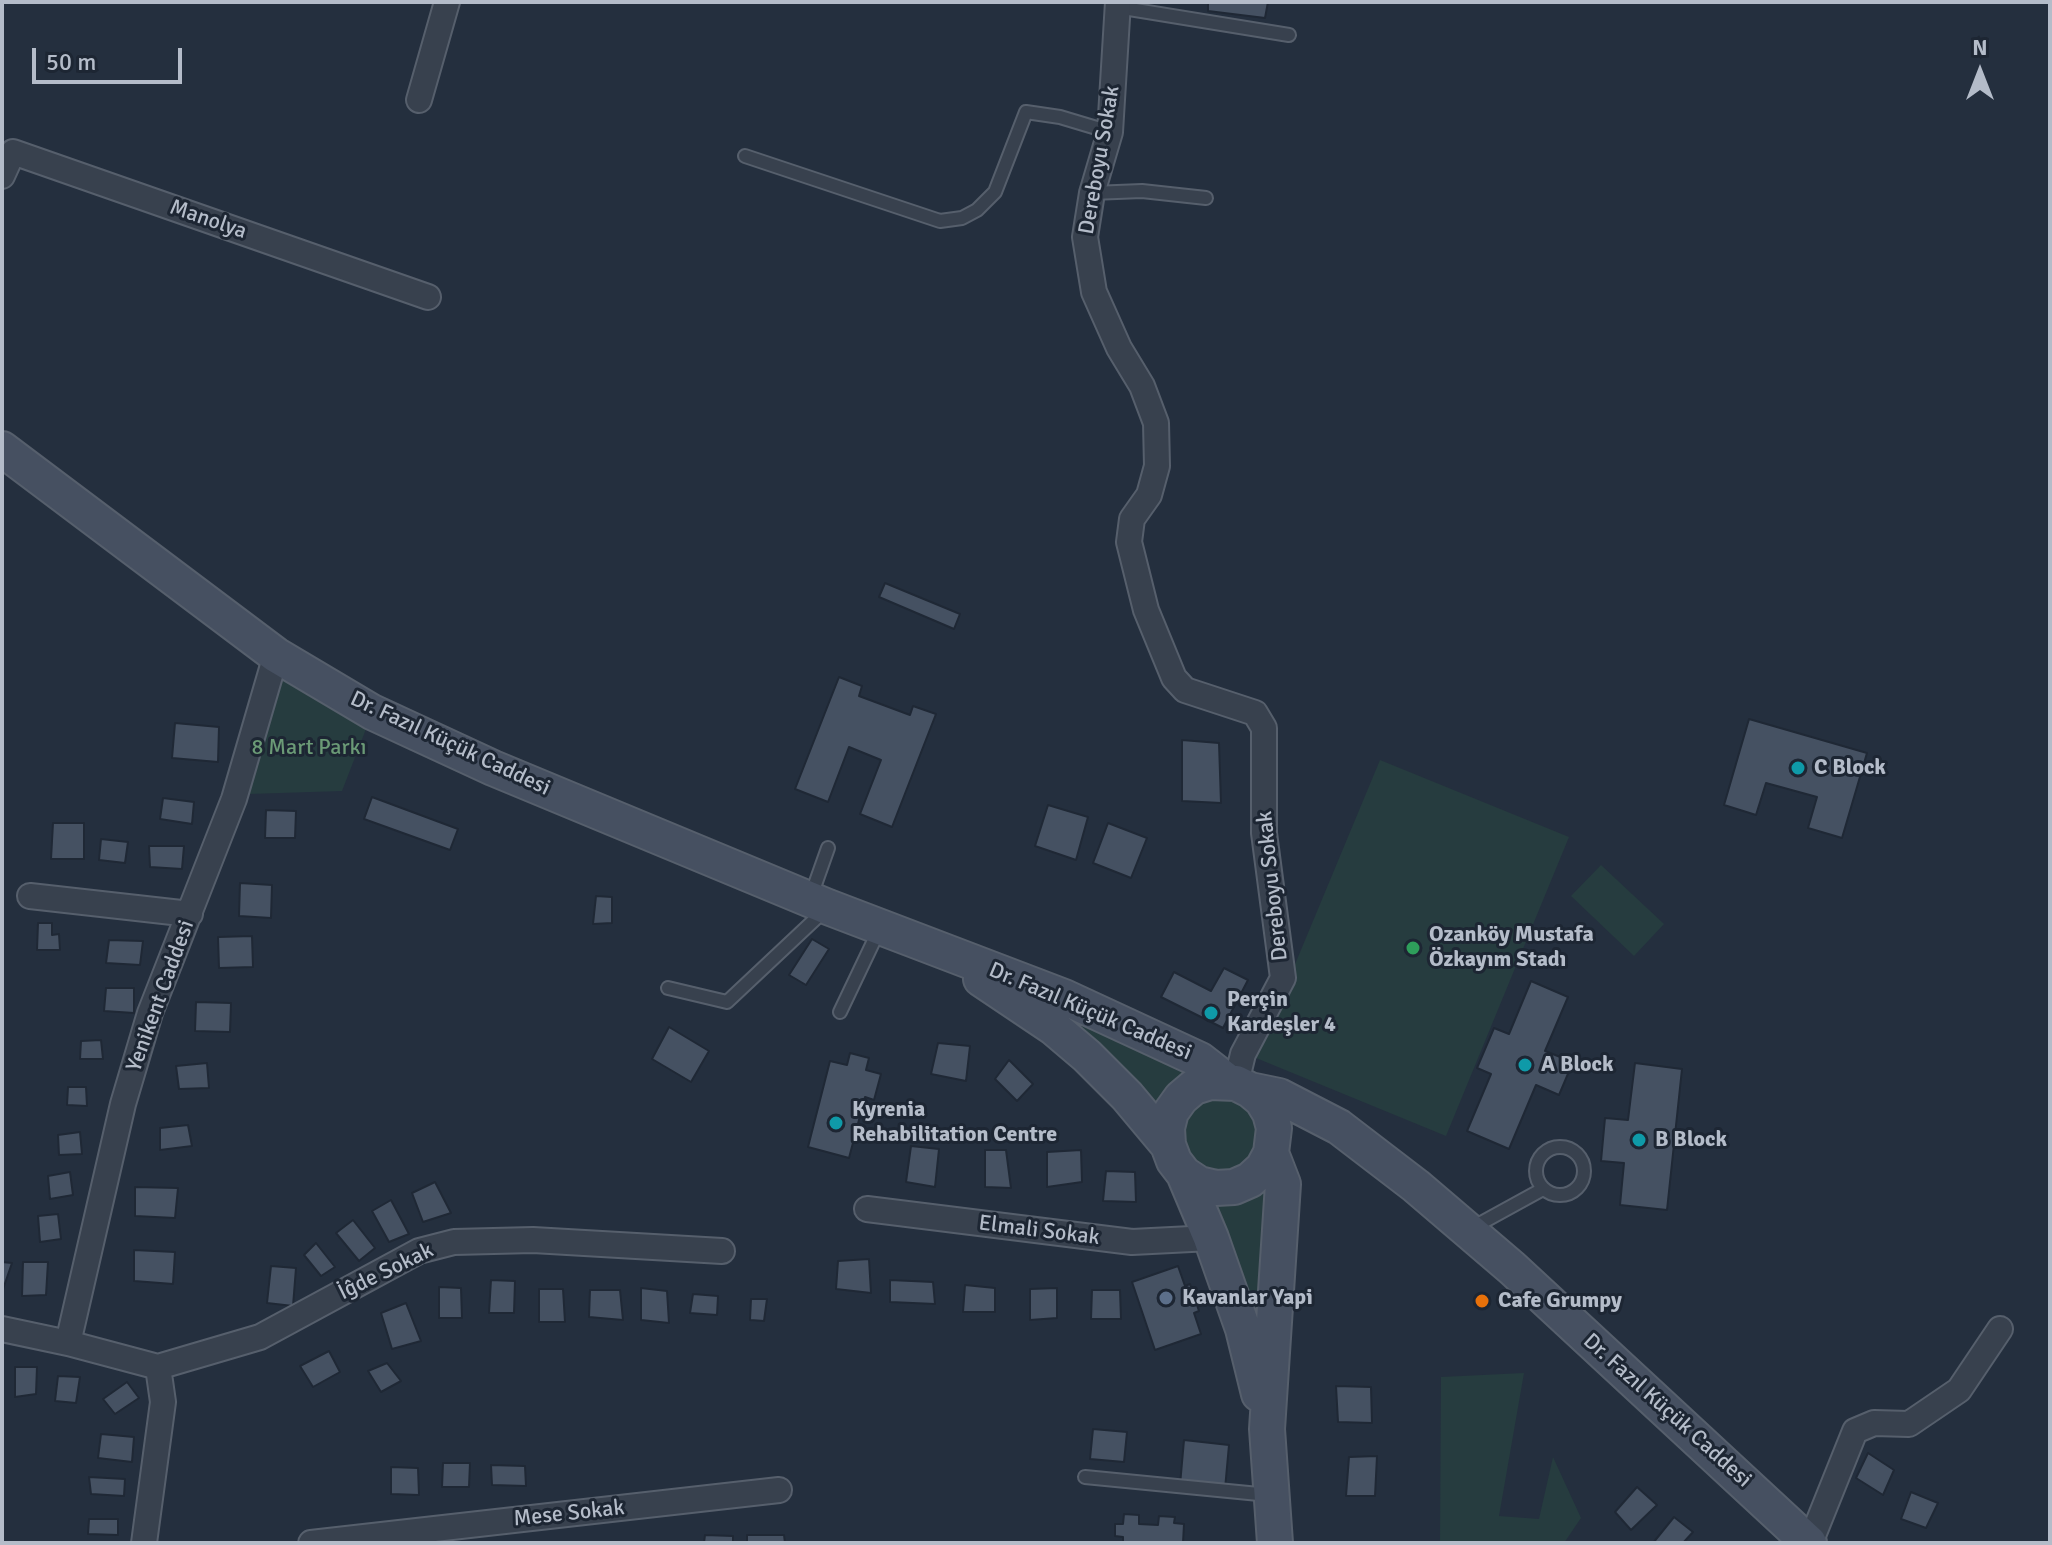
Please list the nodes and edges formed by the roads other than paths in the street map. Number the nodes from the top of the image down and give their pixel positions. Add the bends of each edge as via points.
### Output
1 (447, 2) edge
2 (1118, 4) edge
3 (1289, 35) dead end
4 (419, 100) dead end
5 (1110, 132) junction
6 (745, 156) dead end
7 (2, 176) edge
8 (1092, 193) junction
9 (1206, 198) dead end
10 (428, 297) dead end
11 (2, 449) edge
12 (276, 655) junction
13 (828, 848) dead end
14 (30, 896) dead end
15 (819, 903) junction
16 (190, 914) junction
17 (881, 927) junction
18 (946, 953) junction
19 (668, 988) dead end
20 (840, 1012) dead end
21 (1238, 1084) junction
22 (1339, 1127) junction
23 (1273, 1148) junction
24 (1176, 1160) junction
25 (1543, 1189) dead end
26 (867, 1209) dead end
27 (1468, 1230) junction
28 (1211, 1238) junction
29 (722, 1251) dead end
30 (2, 1329) edge
31 (2000, 1329) dead end
32 (68, 1343) junction
33 (158, 1367) junction
34 (1267, 1429) junction
35 (1085, 1477) dead end
36 (779, 1490) dead end
37 (1272, 1495) junction
38 (144, 1543) edge
39 (311, 1543) edge
40 (1275, 1543) edge
41 (1810, 1543) edge

1 - 4 street
2 - 3 lane
2 - 5 street, Dereboyu Sokak
5 - 6 lane via 1026,112 995,192 962,218 940,221
5 - 8 street, Dereboyu Sokak
7 - 10 street, Manolya via 13,152
8 - 9 lane via 1142,191
8 - 21 street, Dereboyu Sokak via 1085,237 1094,292 1156,423 1157,466 1149,495 1132,519 1129,542 1146,610 1174,678 1185,690 1255,713 1264,728 1264,833 1283,978 1243,1054
11 - 12 street, Dr. Fazıl Küçük Caddesi
12 - 15 street, Dr. Fazıl Küçük Caddesi via 372,712
12 - 16 street, Yenikent Caddesi via 234,799
13 - 15 lane
14 - 16 street
15 - 17 street, Dr. Fazıl Küçük Caddesi
15 - 19 lane via 727,1002
16 - 32 street, Yenikent Caddesi via 150,1013 123,1104
17 - 18 street, Dr. Fazıl Küçük Caddesi
17 - 20 lane
18 - 21 street, Dr. Fazıl Küçük Caddesi via 1064,997 1200,1060
18 - 24 street, Dr. Fazıl Küçük Caddesi via 1087,1056 1127,1096
21 - 22 street, Dr. Fazıl Küçük Caddesi via 1279,1096
21 - 23 street via 1262,1100 1270,1113
21 - 24 street via 1210,1082 1181,1098 1167,1128
22 - 23 street via 1310,1131
22 - 27 street, Dr. Fazıl Küçük Caddesi
23 - 24 street via 1263,1168 1234,1187 1199,1184
23 - 34 street via 1283,1184
24 - 28 street
25 - 27 lane
26 - 28 street, Elmali Sokak via 1132,1242
27 - 41 street, Dr. Fazıl Küçük Caddesi
28 - 34 street via 1243,1329
29 - 33 street, İĝde Sokak via 533,1240 454,1242 419,1251 260,1337
30 - 32 street
31 - 41 street via 1959,1390 1909,1424 1874,1423 1855,1431
32 - 33 street
33 - 38 street via 163,1402
34 - 37 street
35 - 37 lane
36 - 39 street, Mese Sokak
37 - 40 street

